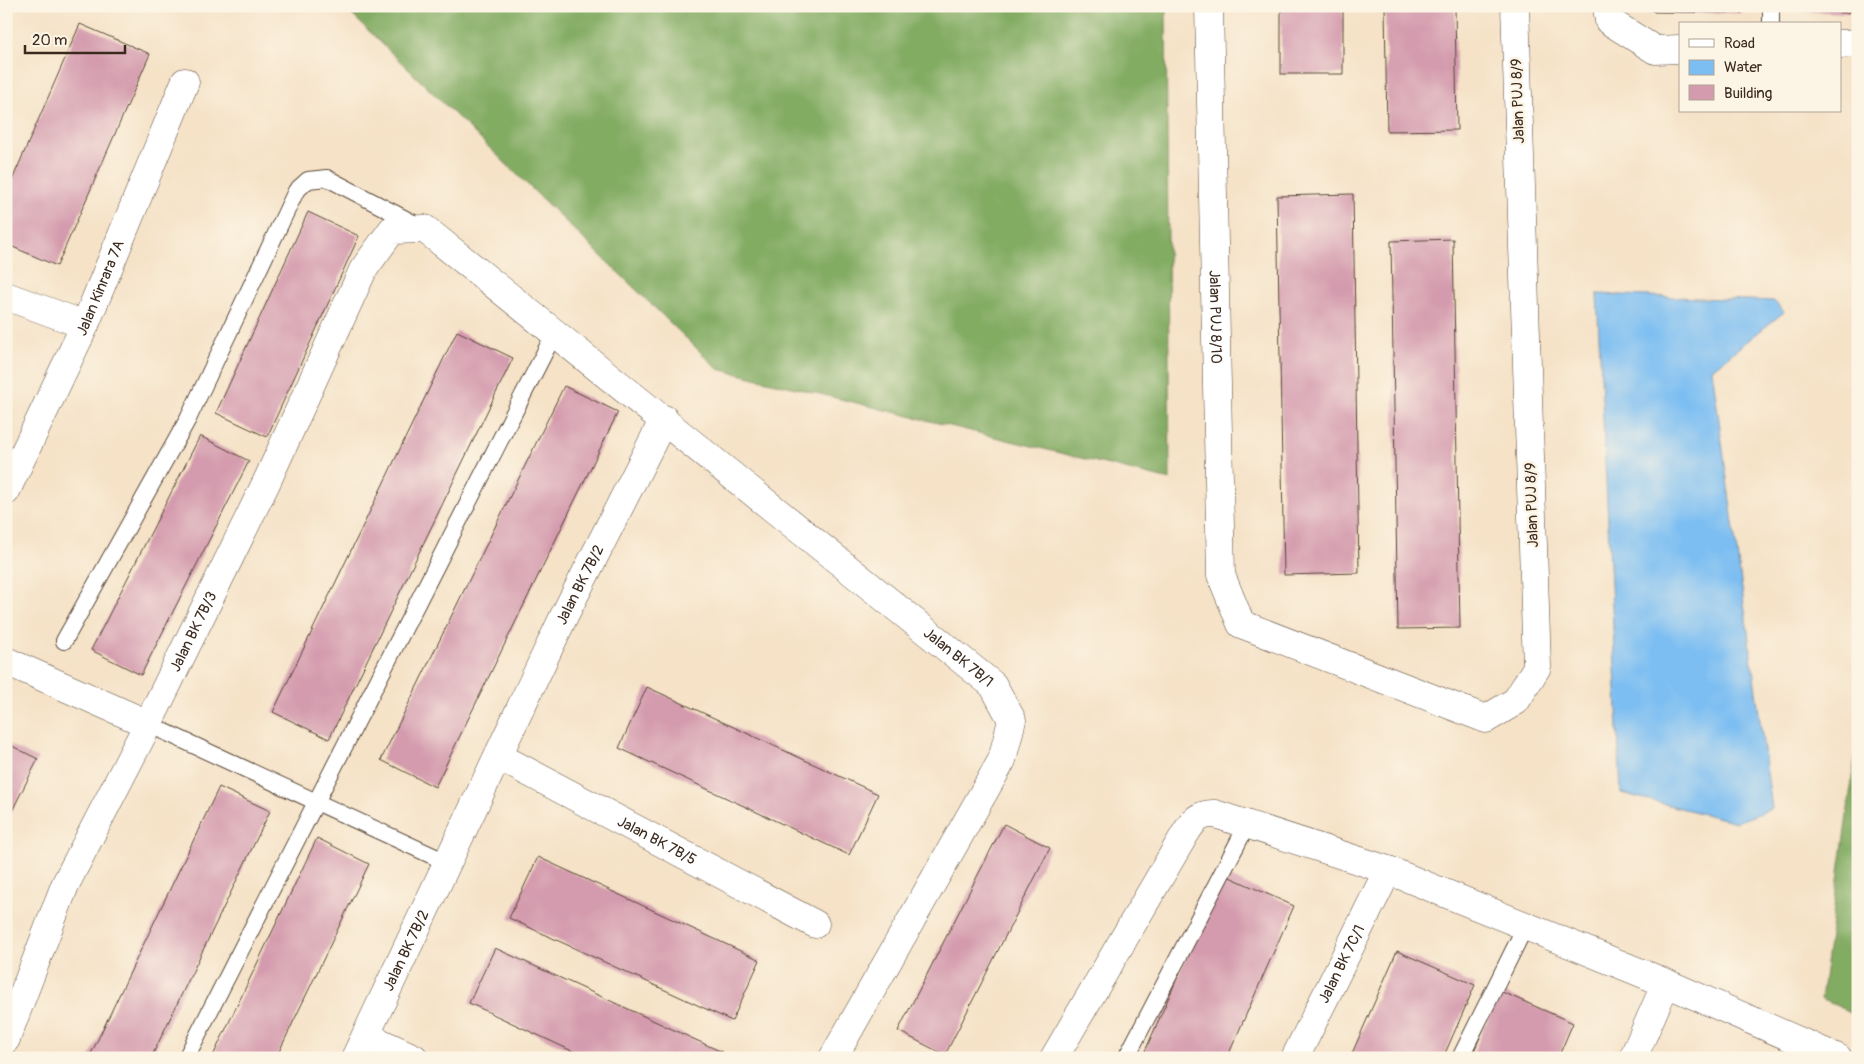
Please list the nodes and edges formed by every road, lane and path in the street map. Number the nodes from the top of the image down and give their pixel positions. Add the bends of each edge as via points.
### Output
1 (1209, 6) edge
2 (1515, 6) edge
3 (1771, 6) edge
4 (1608, 14) edge
5 (1771, 22) edge
6 (1858, 43) edge
7 (1842, 44) edge
8 (1679, 49) edge
9 (185, 82) dead end
10 (425, 229) junction
11 (6, 296) edge
12 (85, 325) junction
13 (555, 332) junction
14 (664, 419) junction
15 (6, 491) edge
16 (1241, 624) joint
17 (64, 641) dead end
18 (6, 661) edge
19 (148, 724) junction
20 (498, 756) junction
21 (315, 801) junction
22 (1247, 825) junction
23 (446, 862) junction
24 (1388, 870) junction
25 (815, 924) dead end
26 (1526, 925) junction
27 (1666, 983) junction
28 (6, 1039) edge
29 (361, 1047) edge
30 (186, 1058) edge
31 (414, 1058) edge
32 (833, 1058) edge
33 (1054, 1058) edge
34 (1126, 1058) edge
35 (1295, 1058) edge
36 (1460, 1058) edge
37 (1633, 1058) edge
38 (1838, 1058) edge

1 - 16 street, Jalan PUJ 8/10 via 1221,575
2 - 16 street, Jalan PUJ 8/9 via 1537,667 1516,701 1486,719
3 - 5 lane
4 - 8 street via 1655,50
6 - 7 street
9 - 12 street, Jalan Kinrara 7A
10 - 13 street
10 - 17 lane via 327,178 308,180 296,191 188,419
10 - 19 street, Jalan BK 7B/3 via 392,230 364,270
11 - 12 street
12 - 15 street, Jalan Kinrara 7A
13 - 14 street
13 - 21 lane
14 - 20 street, Jalan BK 7B/2 via 564,616
14 - 32 street, Jalan BK 7B/1 via 993,685 1012,720 1002,760
18 - 19 street
19 - 21 lane
19 - 28 street, Jalan BK 7B/3 via 65,884
20 - 23 street, Jalan BK 7B/2
20 - 25 street, Jalan BK 7B/5
21 - 23 lane
21 - 30 lane
22 - 24 street
22 - 33 street via 1215,814 1204,813 1193,820
22 - 34 lane
23 - 29 street, Jalan BK 7B/2
24 - 26 street
24 - 35 street, Jalan BK 7C/1
26 - 27 street
26 - 36 lane
27 - 37 street
27 - 38 street
29 - 31 street

